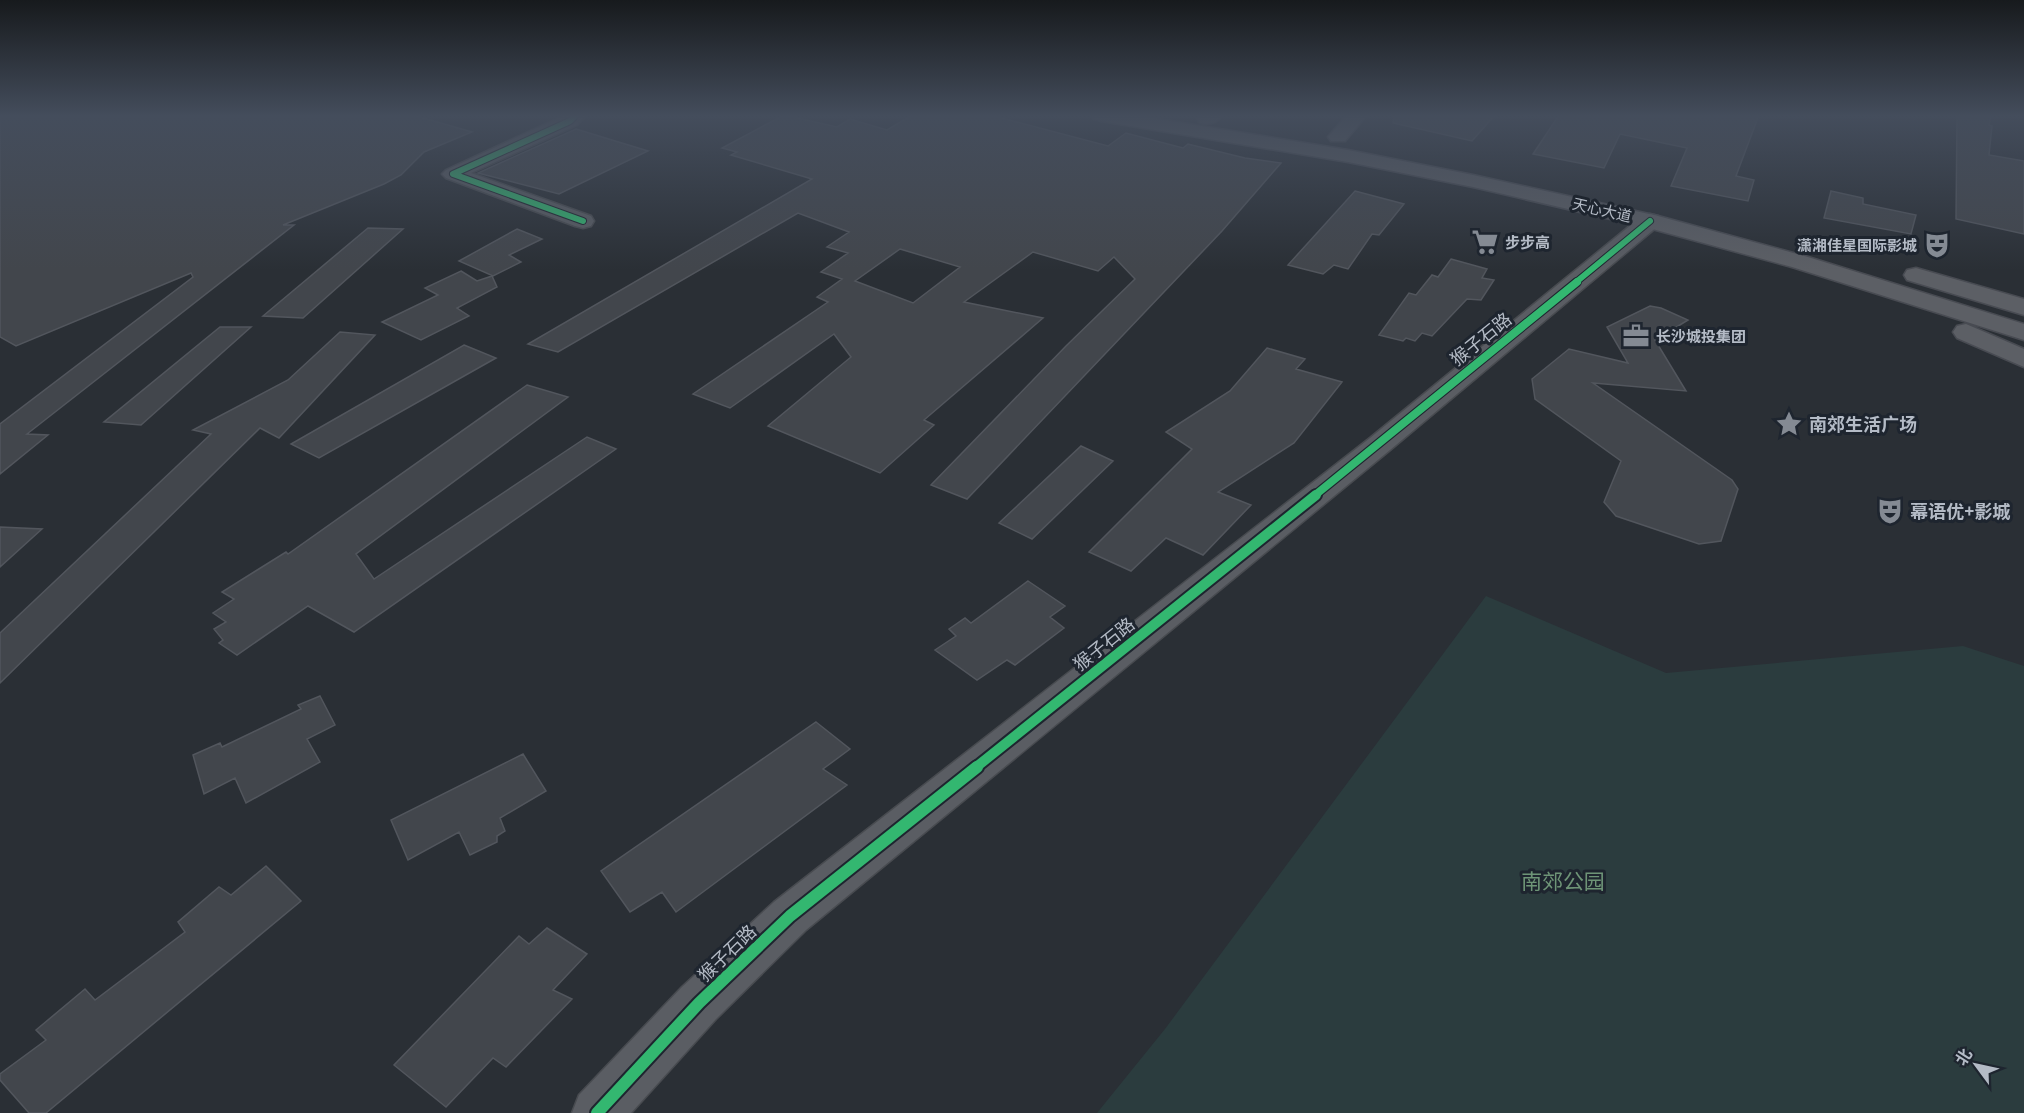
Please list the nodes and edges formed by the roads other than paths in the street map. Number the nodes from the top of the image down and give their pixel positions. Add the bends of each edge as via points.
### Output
1 (469, 167) edge
2 (1403, 167) edge
3 (1497, 167) edge
4 (583, 220) dead end
5 (1650, 221) junction
6 (1828, 249) dead end
7 (1895, 268) dead end
8 (1845, 276) junction
9 (2024, 305) edge
10 (2024, 332) edge
11 (2024, 359) edge
12 (597, 1113) edge

1 - 4 street via 453,174
2 - 5 main road, 天心大道
3 - 6 main road, 天心大道
5 - 8 main road, 天心大道
5 - 12 street, 猴子石路 via 1380,444 790,916 699,1003
7 - 9 main road
8 - 10 main road, 天心大道
8 - 11 main road

